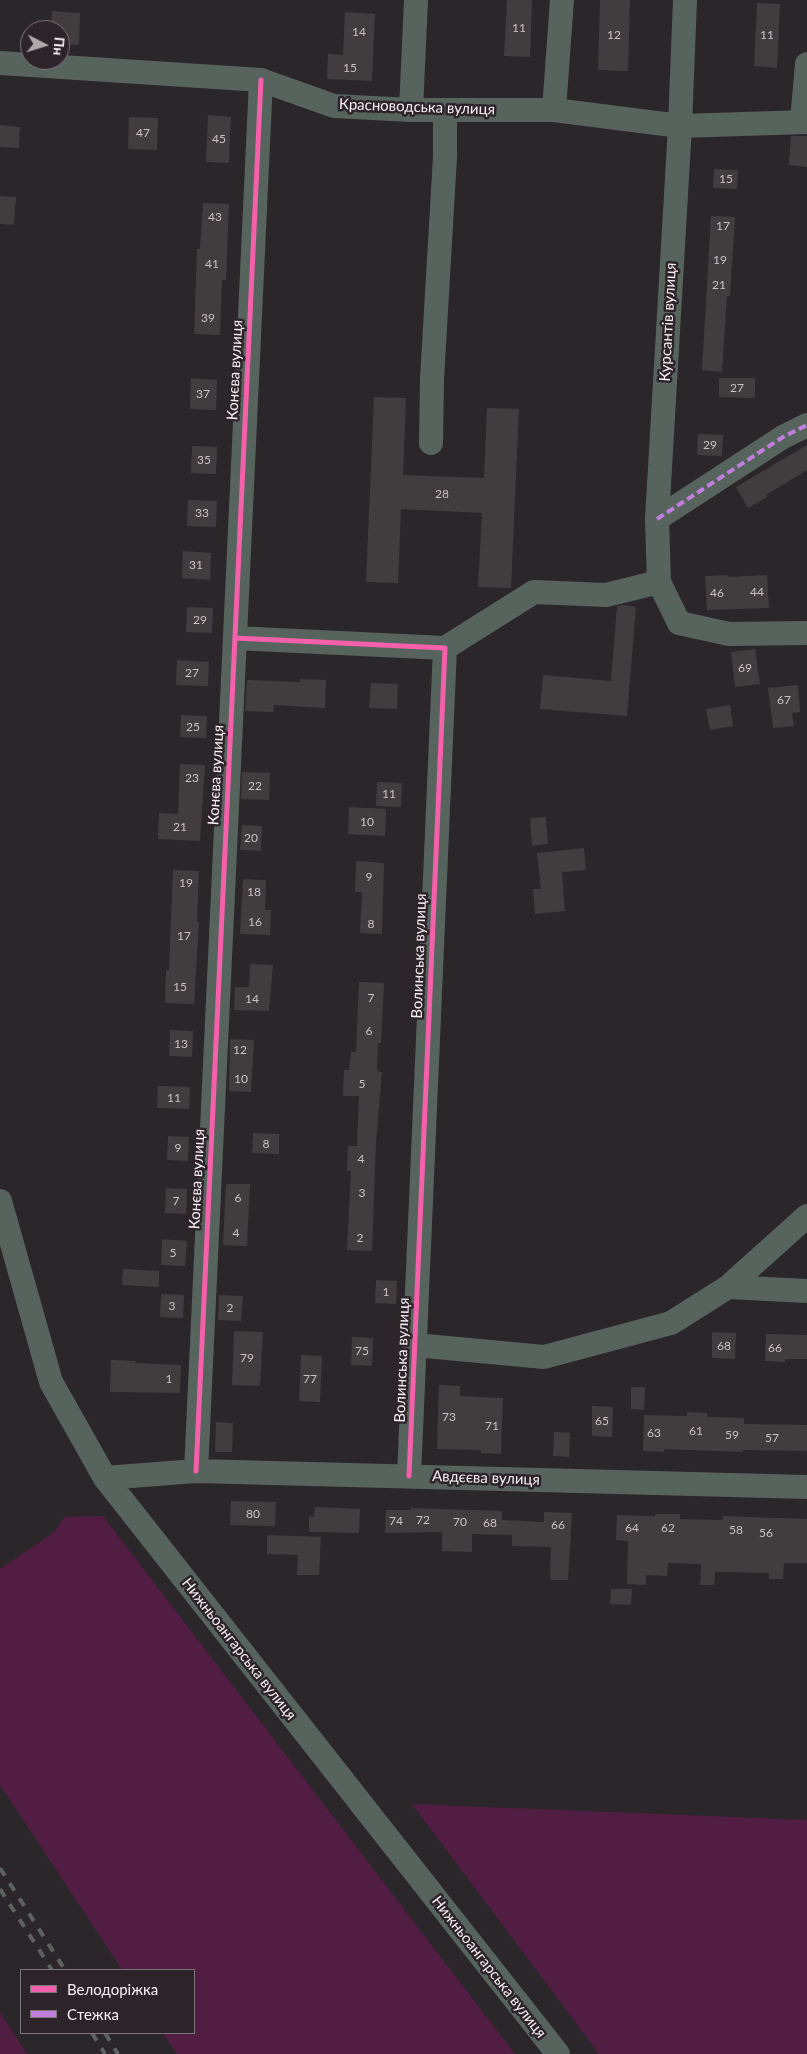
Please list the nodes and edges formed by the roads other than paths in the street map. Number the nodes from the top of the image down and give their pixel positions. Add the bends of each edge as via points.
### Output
1 (416, 0) edge
2 (562, 0) edge
3 (685, 0) edge
4 (0, 63) edge
5 (807, 64) edge
6 (261, 80) junction
7 (411, 110) junction
8 (445, 110) junction
9 (554, 110) junction
10 (804, 122) edge
11 (680, 126) junction
12 (807, 425) edge
13 (431, 443) dead end
14 (657, 519) junction
15 (659, 582) junction
16 (807, 633) edge
17 (235, 638) junction
18 (445, 648) junction
19 (0, 1201) edge
20 (807, 1216) edge
21 (728, 1287) junction
22 (807, 1291) edge
23 (415, 1345) junction
24 (196, 1471) junction
25 (409, 1476) junction
26 (105, 1478) junction
27 (807, 1487) edge
28 (558, 2054) edge

1 - 7 street
2 - 9 street
3 - 11 street, Курсантів вулиця
4 - 6 street, Красноводська вулиця
5 - 10 street
6 - 7 street, Красноводська вулиця via 334,106
6 - 17 street, Конєва вулиця
7 - 8 street, Красноводська вулиця
8 - 9 street, Красноводська вулиця
8 - 13 street
9 - 11 street, Красноводська вулиця
10 - 11 street, Красноводська вулиця
11 - 14 street, Курсантів вулиця
12 - 14 street via 783,437
14 - 15 street, Курсантів вулиця
15 - 16 street, Курсантів вулиця via 679,623 729,634
15 - 18 street via 606,595 534,592
17 - 18 street
17 - 24 street, Конєва вулиця
18 - 23 street, Волинська вулиця
19 - 26 street, Нижньоангарська вулиця via 51,1382
20 - 21 street
21 - 22 street
21 - 23 street via 671,1323 544,1357
23 - 25 street, Волинська вулиця
24 - 25 street, Авдєєва вулиця
24 - 26 street, Авдєєва вулиця
25 - 27 street, Авдєєва вулиця
26 - 28 street, Нижньоангарська вулиця

